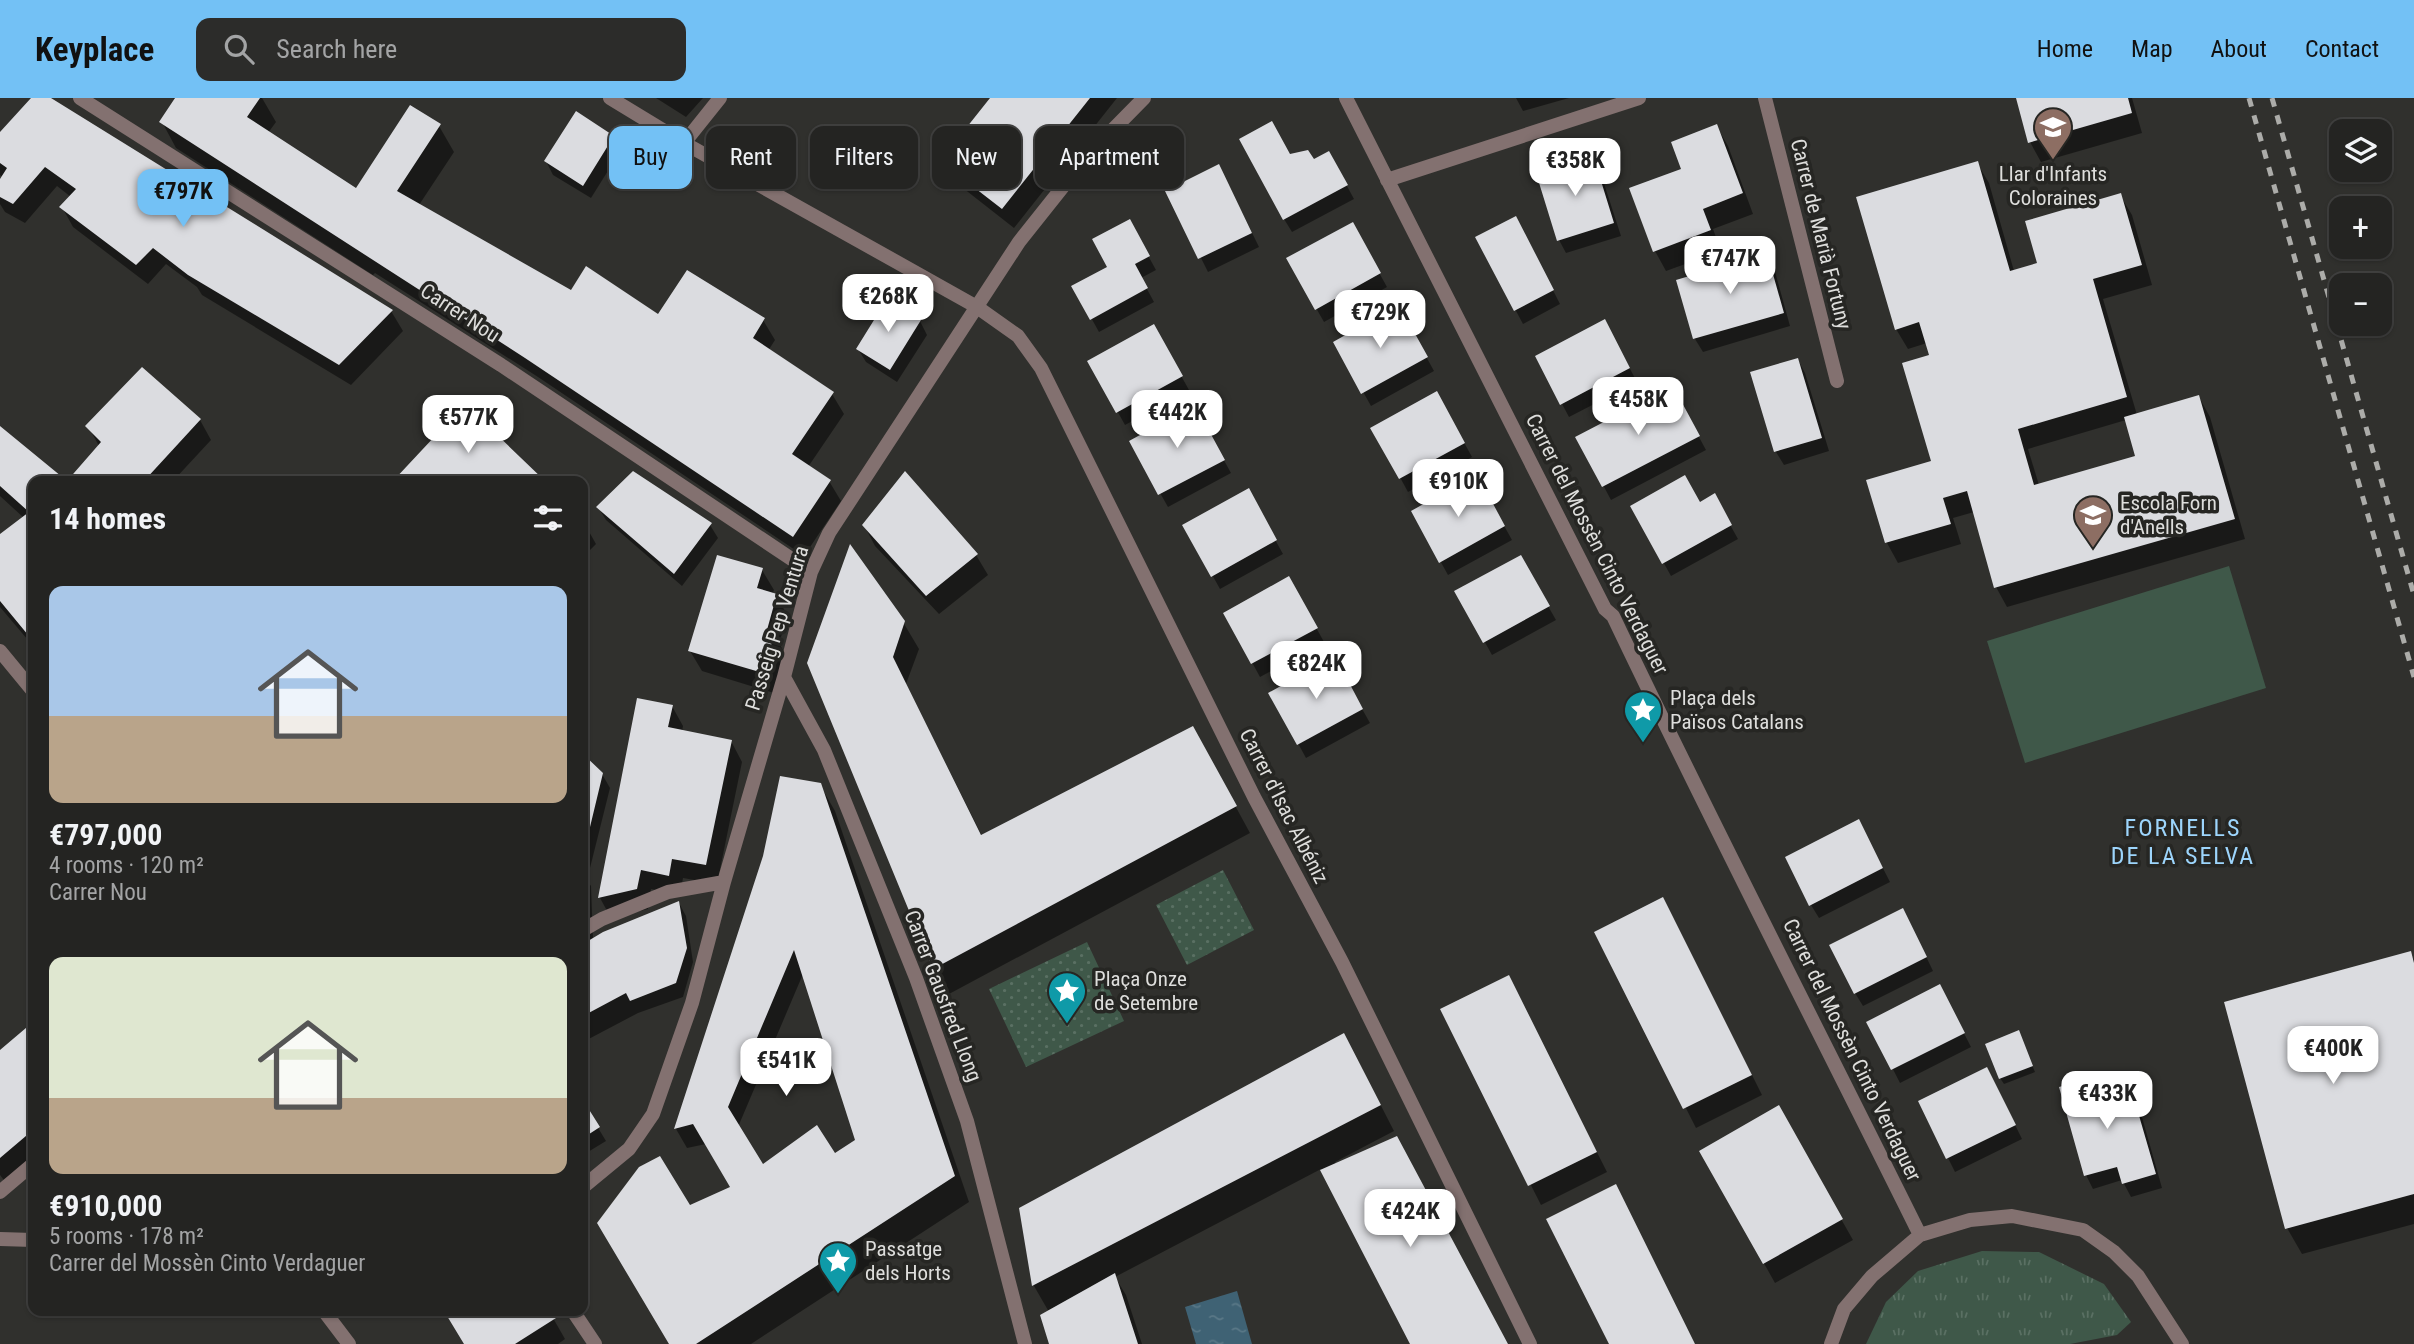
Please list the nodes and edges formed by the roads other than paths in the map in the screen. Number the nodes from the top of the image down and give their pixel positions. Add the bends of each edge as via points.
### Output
1 (80, 98) edge
2 (610, 98) edge
3 (720, 98) edge
4 (1144, 98) edge
5 (1346, 98) edge
6 (1639, 98) edge
7 (1765, 98) edge
8 (656, 126) edge
9 (692, 133) edge
10 (692, 147) edge
11 (1387, 180) junction
12 (977, 307) junction
13 (1837, 381) dead end
14 (811, 572) junction
15 (0, 652) edge
16 (784, 677) junction
17 (28, 685) edge
18 (724, 882) junction
19 (588, 927) edge
20 (28, 1168) edge
21 (588, 1183) edge
22 (0, 1192) edge
23 (1920, 1235) junction
24 (0, 1239) edge
25 (28, 1240) edge
26 (328, 1316) edge
27 (576, 1316) edge
28 (349, 1344) edge
29 (595, 1344) edge
30 (1025, 1344) edge
31 (1530, 1344) edge
32 (1831, 1344) edge
33 (2182, 1344) edge

1 - 14 street, Carrer Nou via 501,365
2 - 8 street, Carrer d'Isac Albéniz
3 - 9 street
4 - 12 street, Passeig Pep Ventura via 1089,154 1019,242
5 - 11 street, Carrer del Mossèn Cinto Verdaguer
6 - 11 street
7 - 13 street, Carrer de Marià Fortuny
10 - 12 street, Carrer d'Isac Albéniz
11 - 23 street, Carrer del Mossèn Cinto Verdaguer via 1605,609 1613,616
12 - 14 street, Passeig Pep Ventura via 829,533
12 - 31 street, Carrer d'Isac Albéniz via 1018,336 1041,368
14 - 16 street, Passeig Pep Ventura
15 - 17 street
16 - 18 street, Passeig Pep Ventura
16 - 30 street, Carrer Gausfred Llong via 824,750 916,978 967,1121
18 - 19 street via 668,892
18 - 21 street, Passeig Pep Ventura via 692,1003 653,1114 629,1149
20 - 22 street
23 - 32 street via 1872,1276 1844,1309
23 - 33 street via 1970,1220 2012,1216 2083,1230 2138,1276
24 - 25 street
26 - 28 street
27 - 29 street

